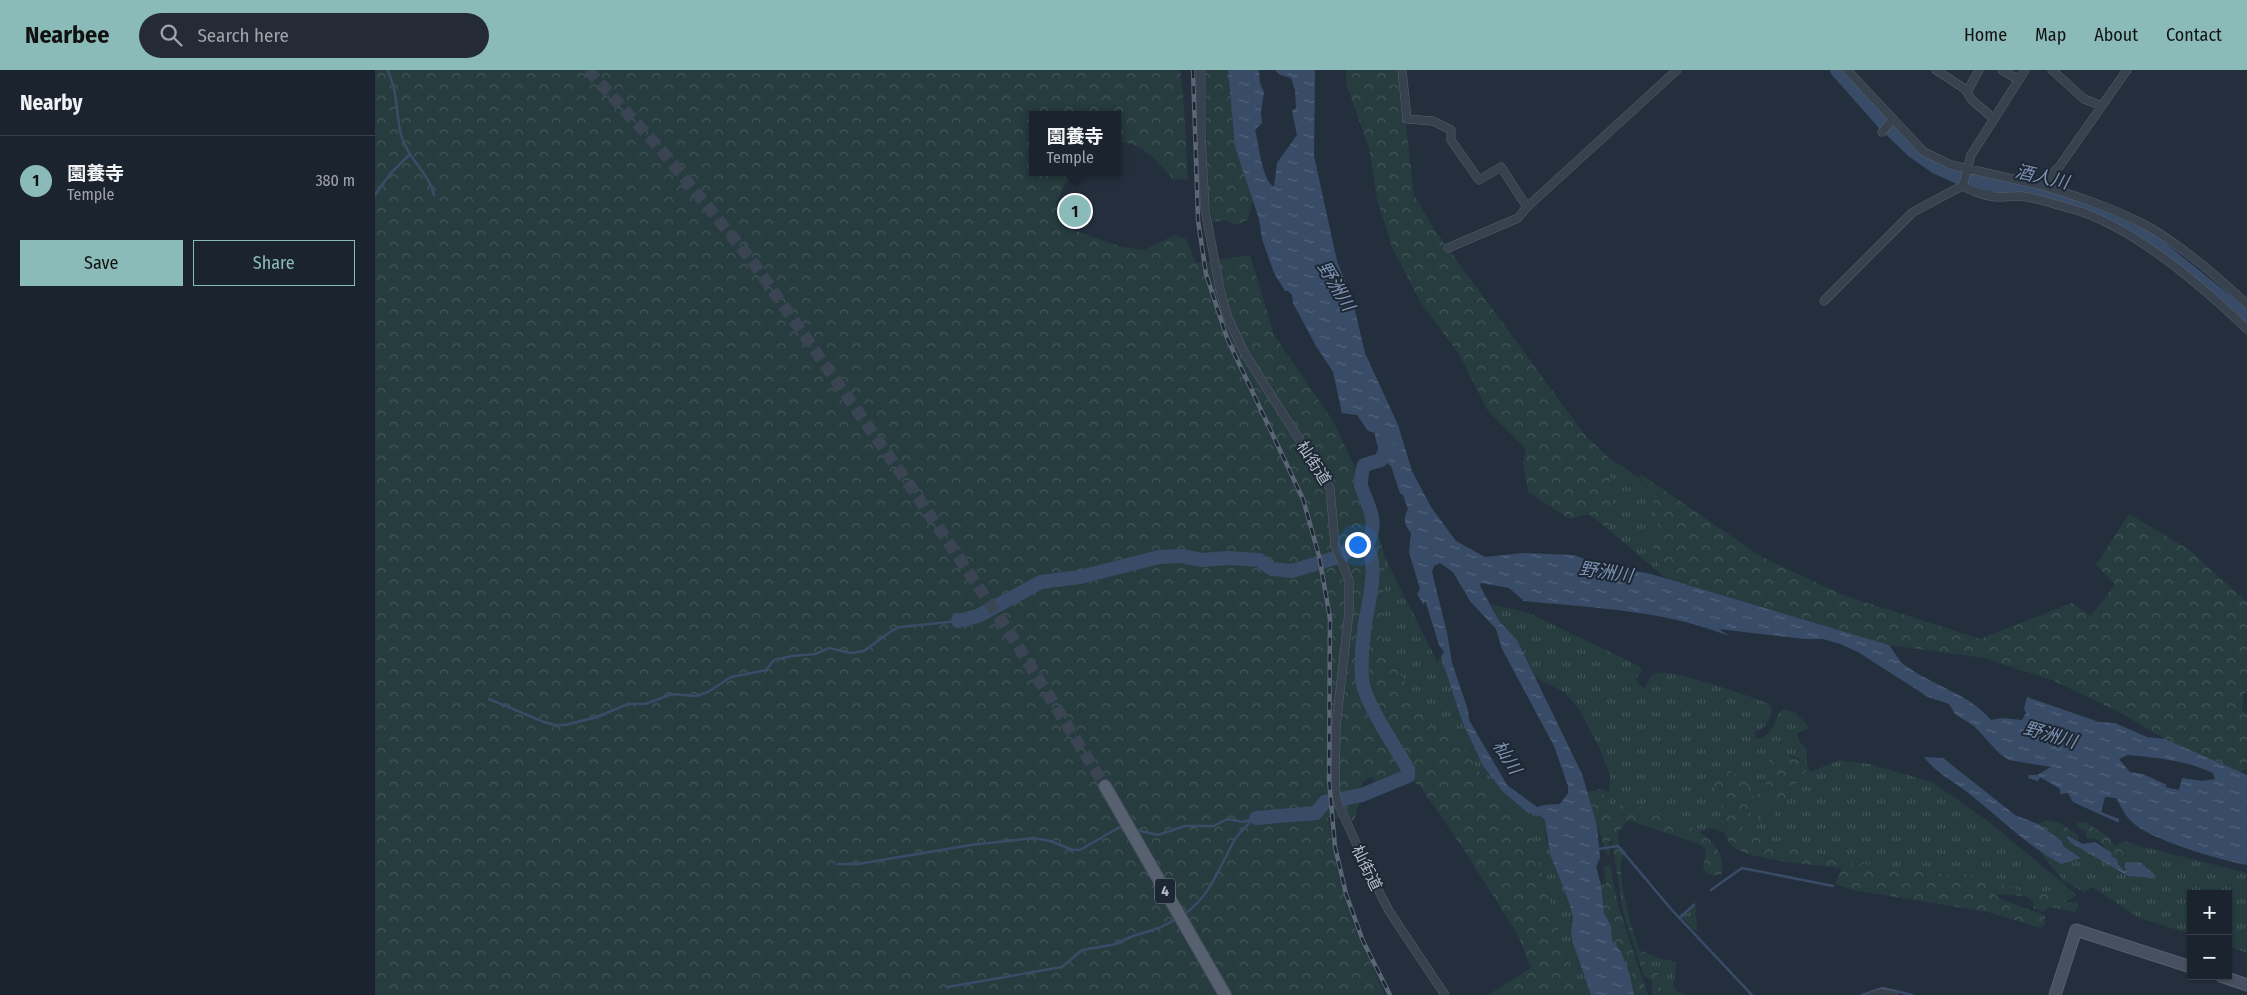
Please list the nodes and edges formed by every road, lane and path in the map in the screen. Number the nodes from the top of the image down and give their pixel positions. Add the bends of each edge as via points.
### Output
1 (1201, 70) edge
2 (1402, 70) edge
3 (1677, 70) edge
4 (1847, 70) edge
5 (1936, 70) edge
6 (1979, 70) edge
7 (2002, 70) edge
8 (2025, 70) edge
9 (2053, 70) edge
10 (2127, 70) edge
11 (2019, 80) junction
12 (1967, 92) junction
13 (2102, 106) junction
14 (1893, 119) junction
15 (1994, 119) junction
16 (1882, 132) dead end
17 (1968, 168) junction
18 (2040, 185) junction
19 (1962, 186) junction
20 (1527, 207) junction
21 (2148, 226) junction
22 (2139, 241) junction
23 (1448, 248) dead end
24 (1824, 301) dead end
25 (2247, 304) edge
26 (2247, 329) edge
27 (1105, 786) tunnel mouth
28 (2187, 966) edge
29 (2232, 980) edge
30 (2247, 985) edge
31 (1225, 995) edge
32 (1445, 995) edge
33 (1873, 995) edge
34 (1894, 995) edge
35 (2055, 995) edge

1 - 32 street, 杣街道 via 1205,210 1221,294 1245,354 1331,488 1335,545 1349,580 1349,612 1337,726 1335,789 1338,803 1389,911
2 - 20 street via 1407,119 1433,121 1451,130 1451,140 1479,180 1501,167
3 - 20 street
4 - 14 street
5 - 12 street
6 - 12 street
7 - 11 street
8 - 11 street
9 - 13 street via 2084,99
10 - 13 street
11 - 15 street
12 - 15 street
13 - 18 street via 2059,167
14 - 16 street
14 - 17 street via 1924,152 1951,165
15 - 17 street via 1971,155
17 - 18 street
17 - 19 street
18 - 21 street via 2109,208
19 - 22 street via 1996,197 2021,196 2071,208
19 - 24 street via 1913,212
20 - 23 street via 1518,218
21 - 22 street
21 - 25 street
22 - 26 street
27 - 31 main road, 4
28 - 35 street via 2076,930
29 - 30 street
33 - 34 street

